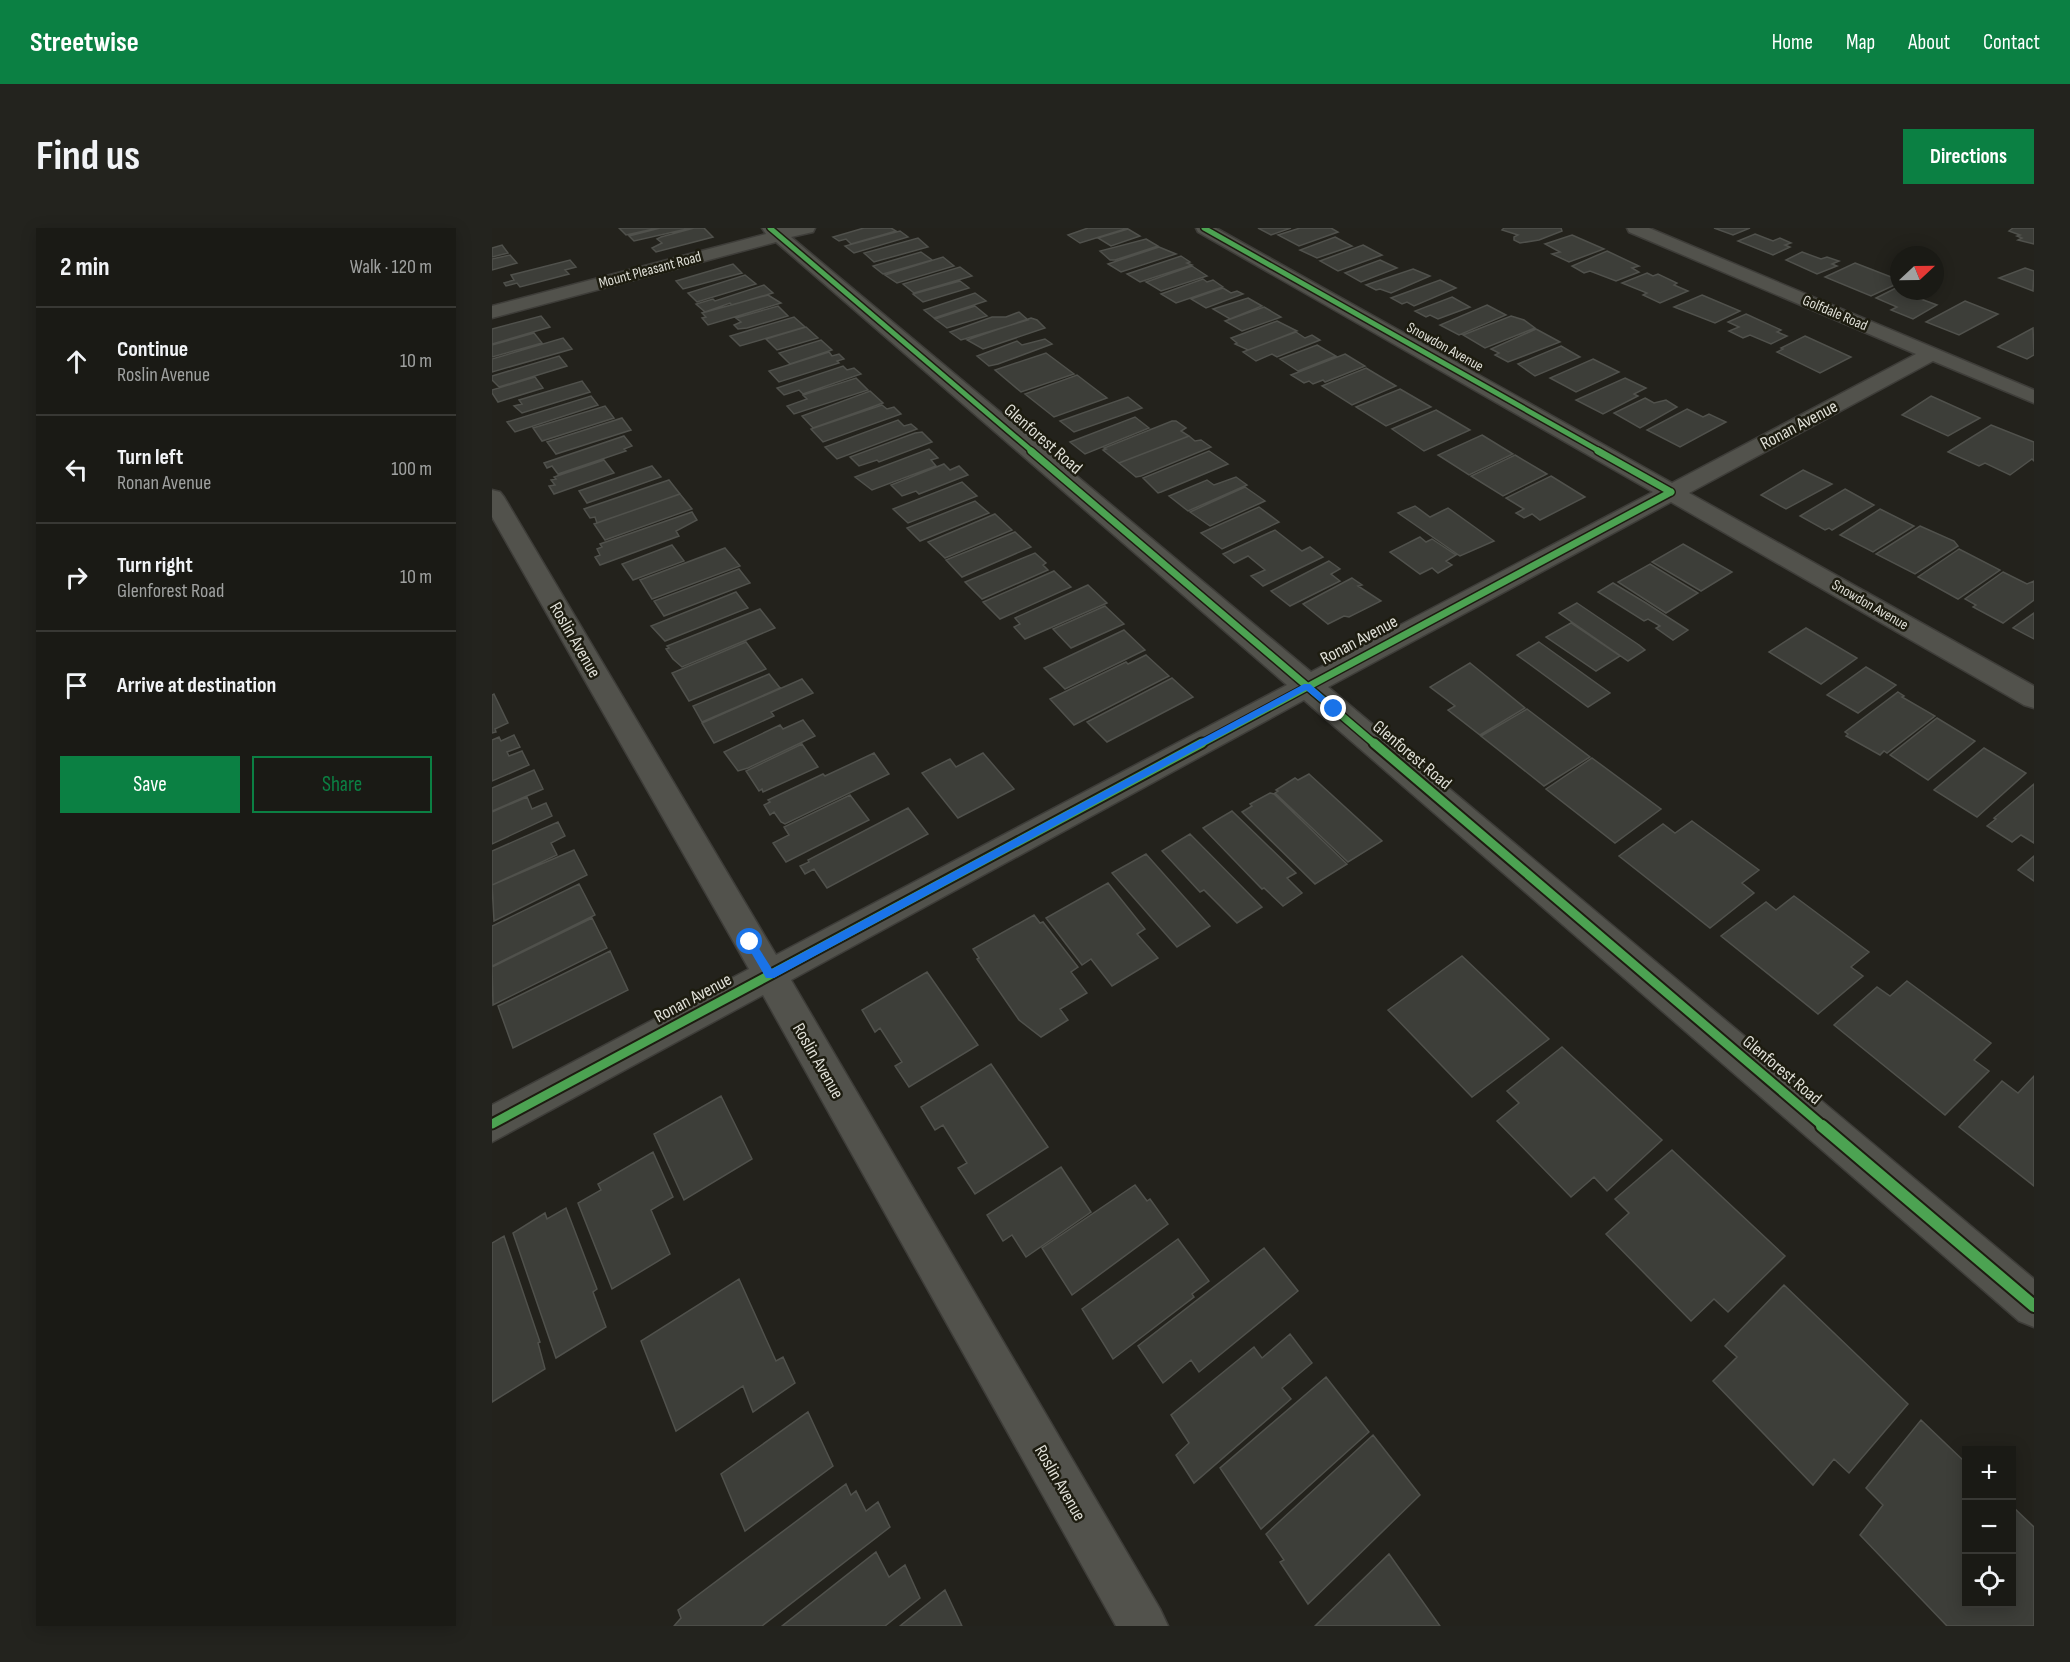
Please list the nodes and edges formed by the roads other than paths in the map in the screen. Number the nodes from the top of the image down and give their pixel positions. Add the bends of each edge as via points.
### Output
1 (807, 228) edge
2 (1204, 228) edge
3 (1635, 228) edge
4 (775, 232) edge
5 (492, 312) edge
6 (1932, 354) junction
7 (2034, 397) edge
8 (1671, 492) junction
9 (492, 497) edge
10 (1307, 686) junction
11 (2034, 698) edge
12 (770, 975) junction
13 (492, 1124) edge
14 (2034, 1305) edge
15 (1143, 1626) edge

1 - 4 street, Mount Pleasant Road
2 - 8 street, Snowdon Avenue
3 - 6 street, Golfdale Road
4 - 5 street, Mount Pleasant Road
4 - 10 street, Glenforest Road
6 - 7 street, Golfdale Road
6 - 8 street, Ronan Avenue
8 - 10 street, Ronan Avenue
8 - 11 street, Snowdon Avenue
9 - 12 street, Roslin Avenue
10 - 12 street, Ronan Avenue
10 - 14 street, Glenforest Road
12 - 13 street, Ronan Avenue
12 - 15 street, Roslin Avenue

